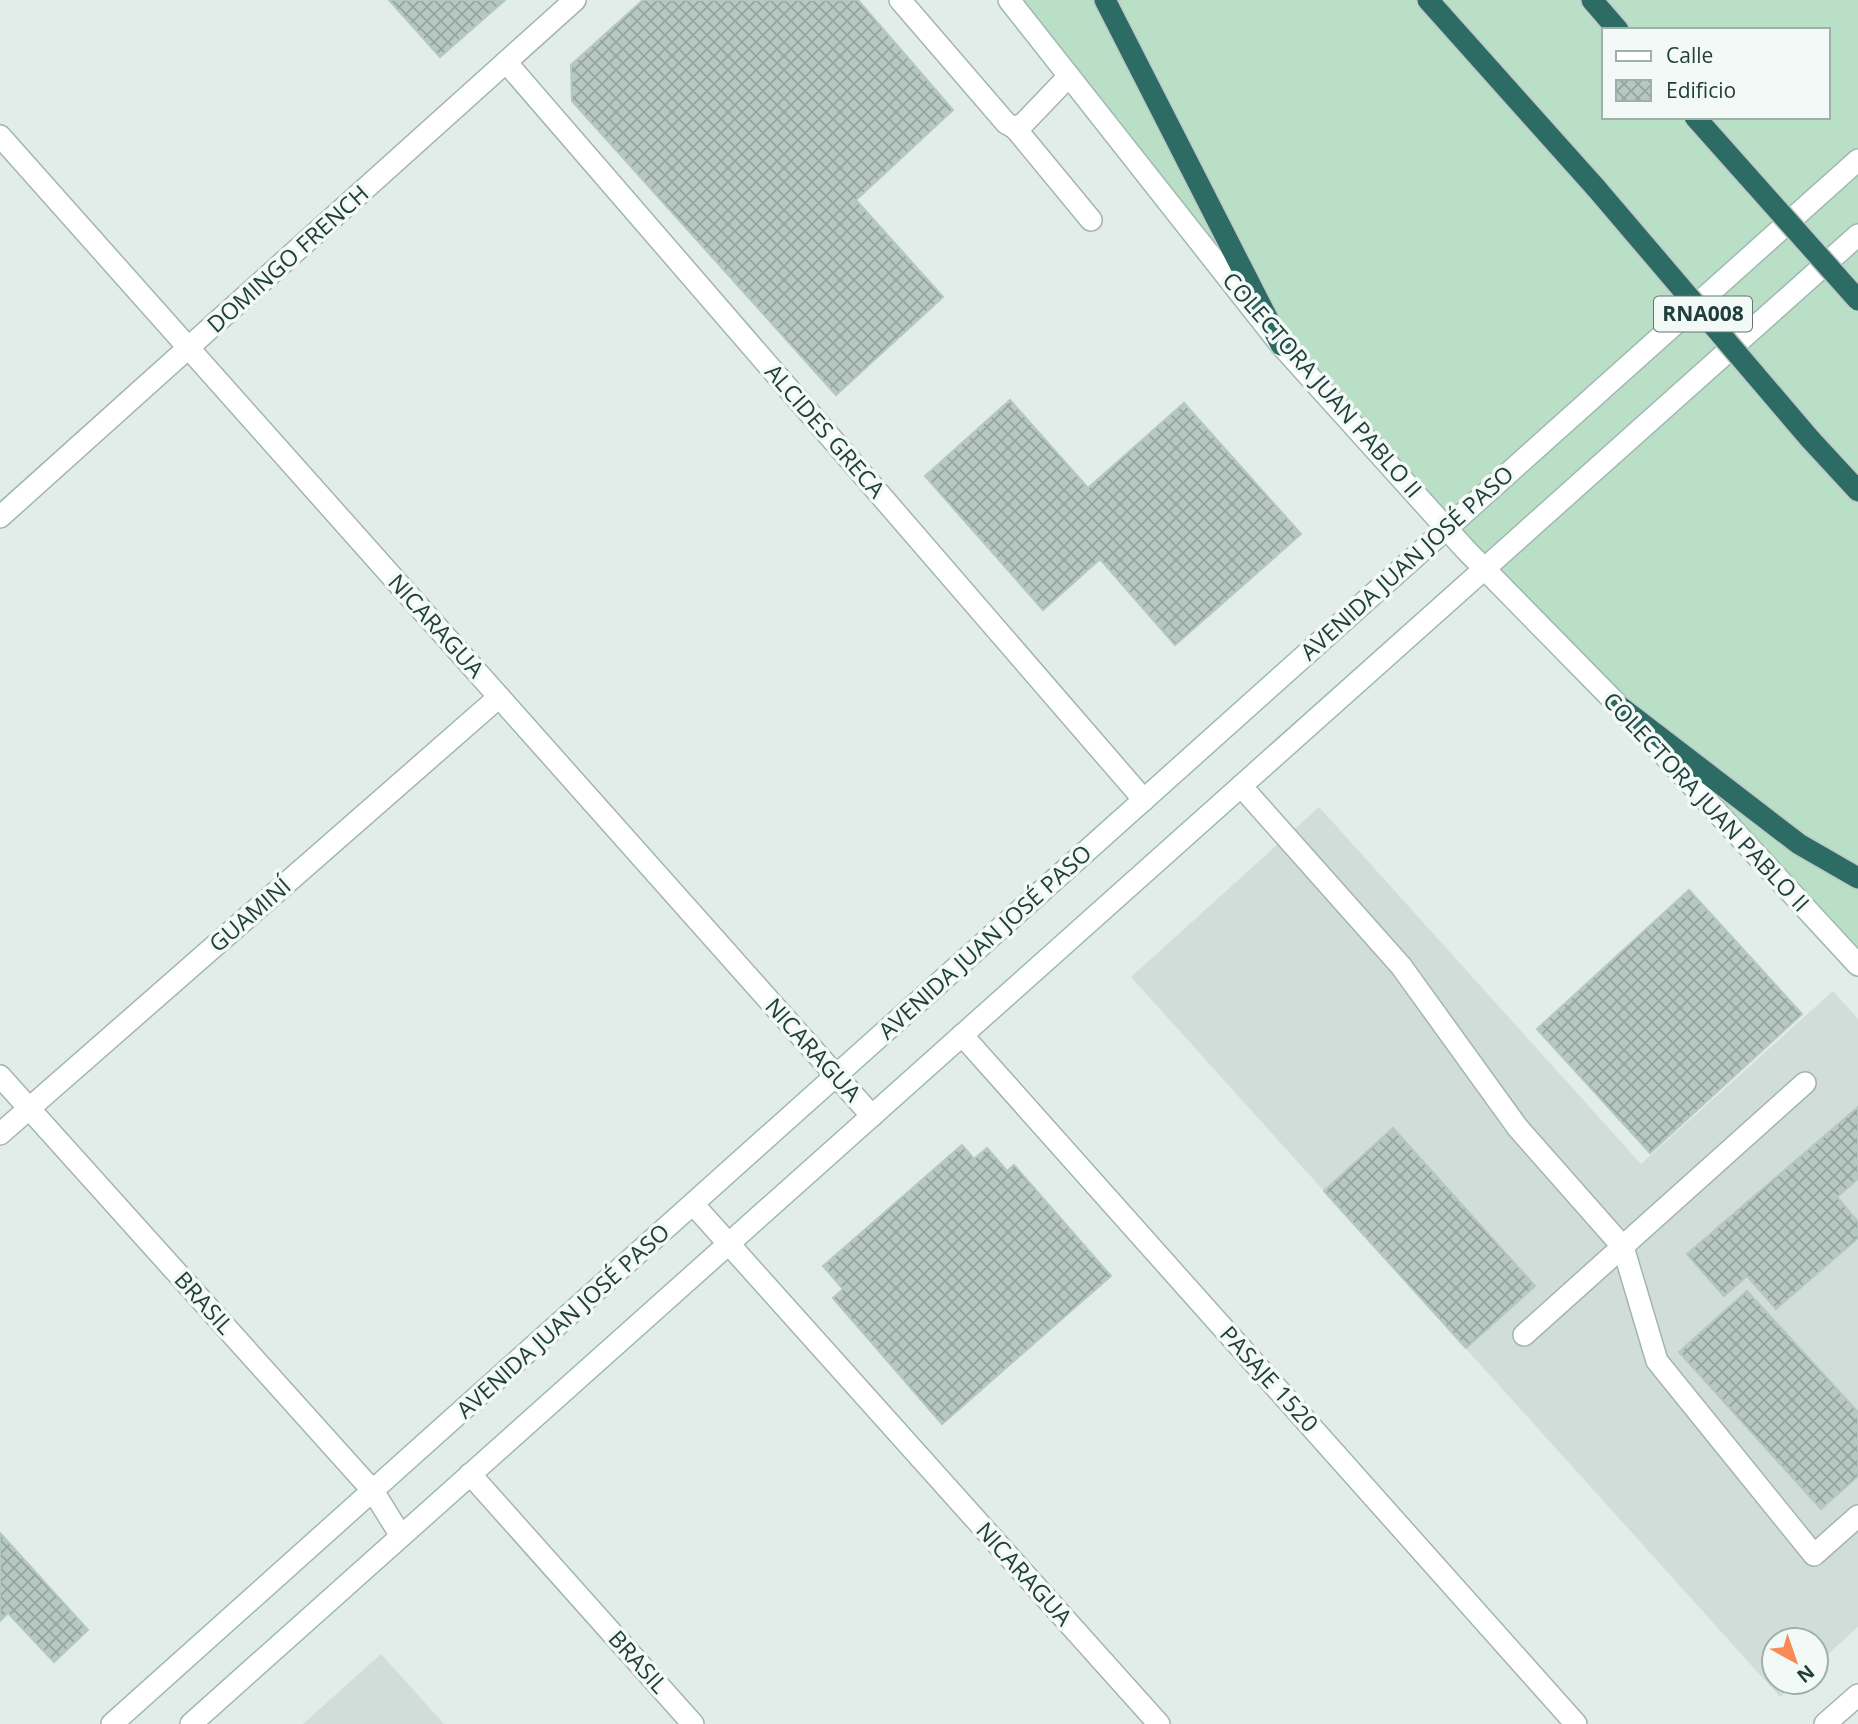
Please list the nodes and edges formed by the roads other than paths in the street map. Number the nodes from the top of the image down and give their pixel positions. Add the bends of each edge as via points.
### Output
1 (575, 0) edge
2 (900, 0) edge
3 (1009, 0) edge
4 (1105, 0) edge
5 (1428, 0) edge
6 (1592, 0) edge
7 (1616, 28) edge
8 (506, 62) junction
9 (1069, 76) junction
10 (1697, 119) edge
11 (1015, 128) junction
12 (0, 136) edge
13 (1858, 160) edge
14 (1091, 220) dead end
15 (1858, 235) edge
16 (1858, 300) edge
17 (1281, 345) junction
18 (189, 349) junction
19 (1858, 491) edge
20 (0, 517) edge
21 (1446, 528) junction
22 (1484, 569) junction
23 (499, 697) junction
24 (1618, 705) junction
25 (1241, 786) junction
26 (1144, 800) junction
27 (1858, 878) edge
28 (1858, 965) edge
29 (962, 1035) junction
30 (0, 1076) edge
31 (836, 1076) junction
32 (1805, 1083) dead end
33 (29, 1108) junction
34 (872, 1116) junction
35 (0, 1134) edge
36 (693, 1204) junction
37 (729, 1244) junction
38 (1623, 1247) junction
39 (1524, 1335) dead end
40 (470, 1474) junction
41 (373, 1491) junction
42 (1858, 1516) edge
43 (401, 1536) junction
44 (1858, 1695) edge
45 (112, 1724) edge
46 (191, 1724) edge
47 (693, 1724) edge
48 (1159, 1724) edge
49 (1576, 1724) edge
50 (1825, 1724) edge

1 - 8 street, DOMINGO FRENCH
2 - 11 street
3 - 9 street, COLECTORA JUAN PABLO II
4 - 17 highway
5 - 19 highway, RNA008, bridge
6 - 7 highway
8 - 18 street, DOMINGO FRENCH
8 - 26 street, ALCIDES GRECA
9 - 11 street
9 - 17 street, COLECTORA JUAN PABLO II
10 - 16 highway, bridge
11 - 14 street
12 - 18 street, NICARAGUA
13 - 21 street, AVENIDA JUAN JOSÉ PASO
15 - 22 street
17 - 21 street, COLECTORA JUAN PABLO II
18 - 20 street, DOMINGO FRENCH
18 - 23 street, NICARAGUA
21 - 22 street, COLECTORA JUAN PABLO II
21 - 26 street, AVENIDA JUAN JOSÉ PASO
22 - 24 street, COLECTORA JUAN PABLO II
22 - 25 street
23 - 31 street, NICARAGUA
23 - 33 street, GUAMINÍ
24 - 27 highway via 1799,844
24 - 28 street, COLECTORA JUAN PABLO II
25 - 29 street
25 - 38 street via 1401,966 1518,1128
26 - 31 street, AVENIDA JUAN JOSÉ PASO
29 - 34 street
29 - 49 street, PASAJE 1520
30 - 33 street, BRASIL
31 - 34 street, NICARAGUA
31 - 36 street, AVENIDA JUAN JOSÉ PASO
32 - 38 street
33 - 35 street, GUAMINÍ
33 - 41 street, BRASIL
34 - 37 street
36 - 37 street, NICARAGUA
36 - 41 street, AVENIDA JUAN JOSÉ PASO
37 - 40 street
37 - 48 street, NICARAGUA
38 - 39 street
38 - 42 street via 1657,1361 1814,1555
40 - 43 street
40 - 47 street, BRASIL
41 - 43 street, BRASIL
41 - 45 street, AVENIDA JUAN JOSÉ PASO
43 - 46 street
44 - 50 street

